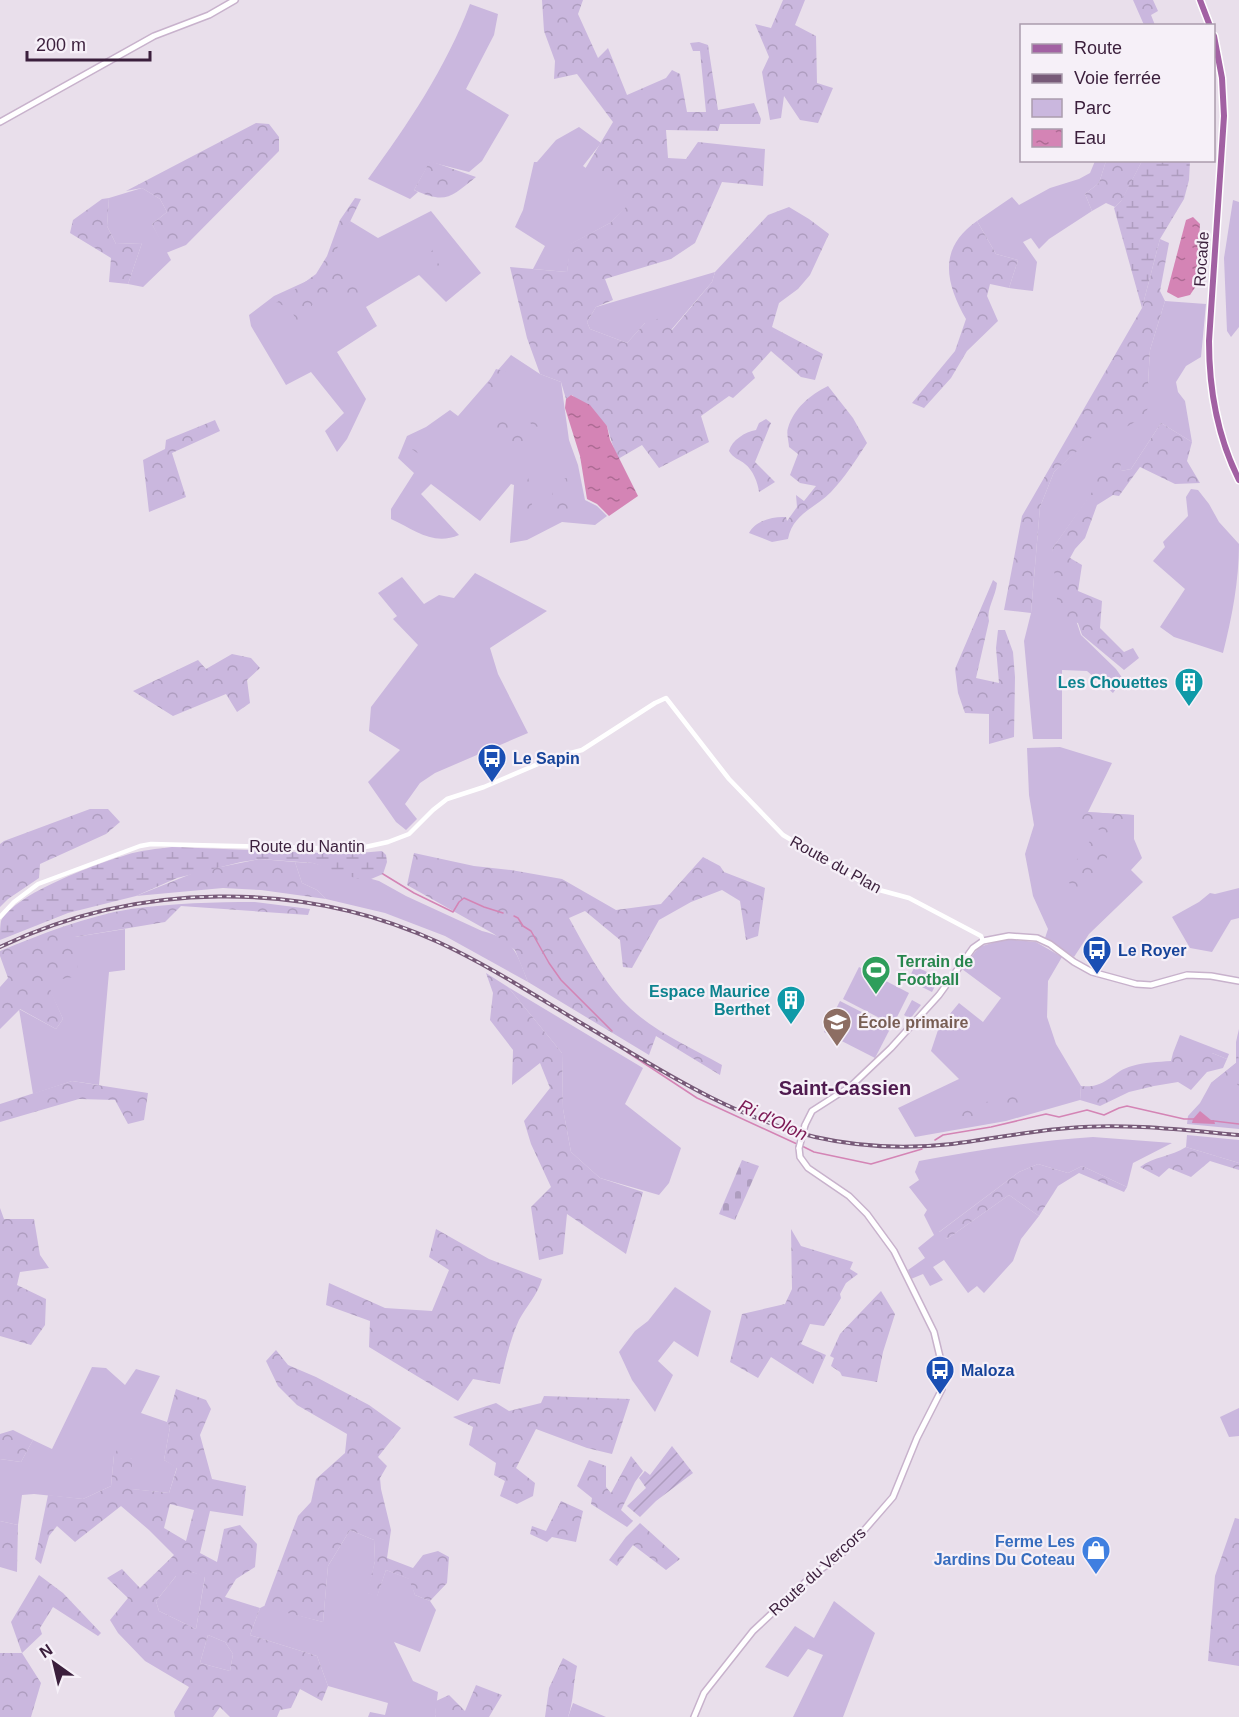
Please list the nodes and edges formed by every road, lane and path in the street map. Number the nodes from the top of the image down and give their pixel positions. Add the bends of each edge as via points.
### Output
1 (235, 0) edge
2 (1200, 0) edge
3 (1209, 24) edge
4 (1215, 41) edge
5 (0, 122) edge
6 (1239, 480) edge
7 (666, 698) joint
8 (0, 917) edge
9 (983, 941) junction
10 (1239, 981) edge
11 (694, 1717) edge

1 - 5 main road via 209,15 154,36
2 - 3 main road
4 - 6 main road, Rocade via 1224,116 1209,341 1210,381 1222,440
7 - 8 street, Route du Nantin via 582,750 447,799 402,838 356,849 140,846 38,884
7 - 9 street, Route du Plan via 729,779 783,835 872,888 909,898 981,936
9 - 10 main road via 1009,936 1037,938 1097,975 1136,984 1151,985 1187,975
9 - 11 main road, Route du Vercors, bridge via 973,948 939,995 891,1048 851,1086 812,1111 799,1148 807,1168 849,1196 894,1251 934,1332 942,1389 893,1497 853,1544 753,1631 704,1693

